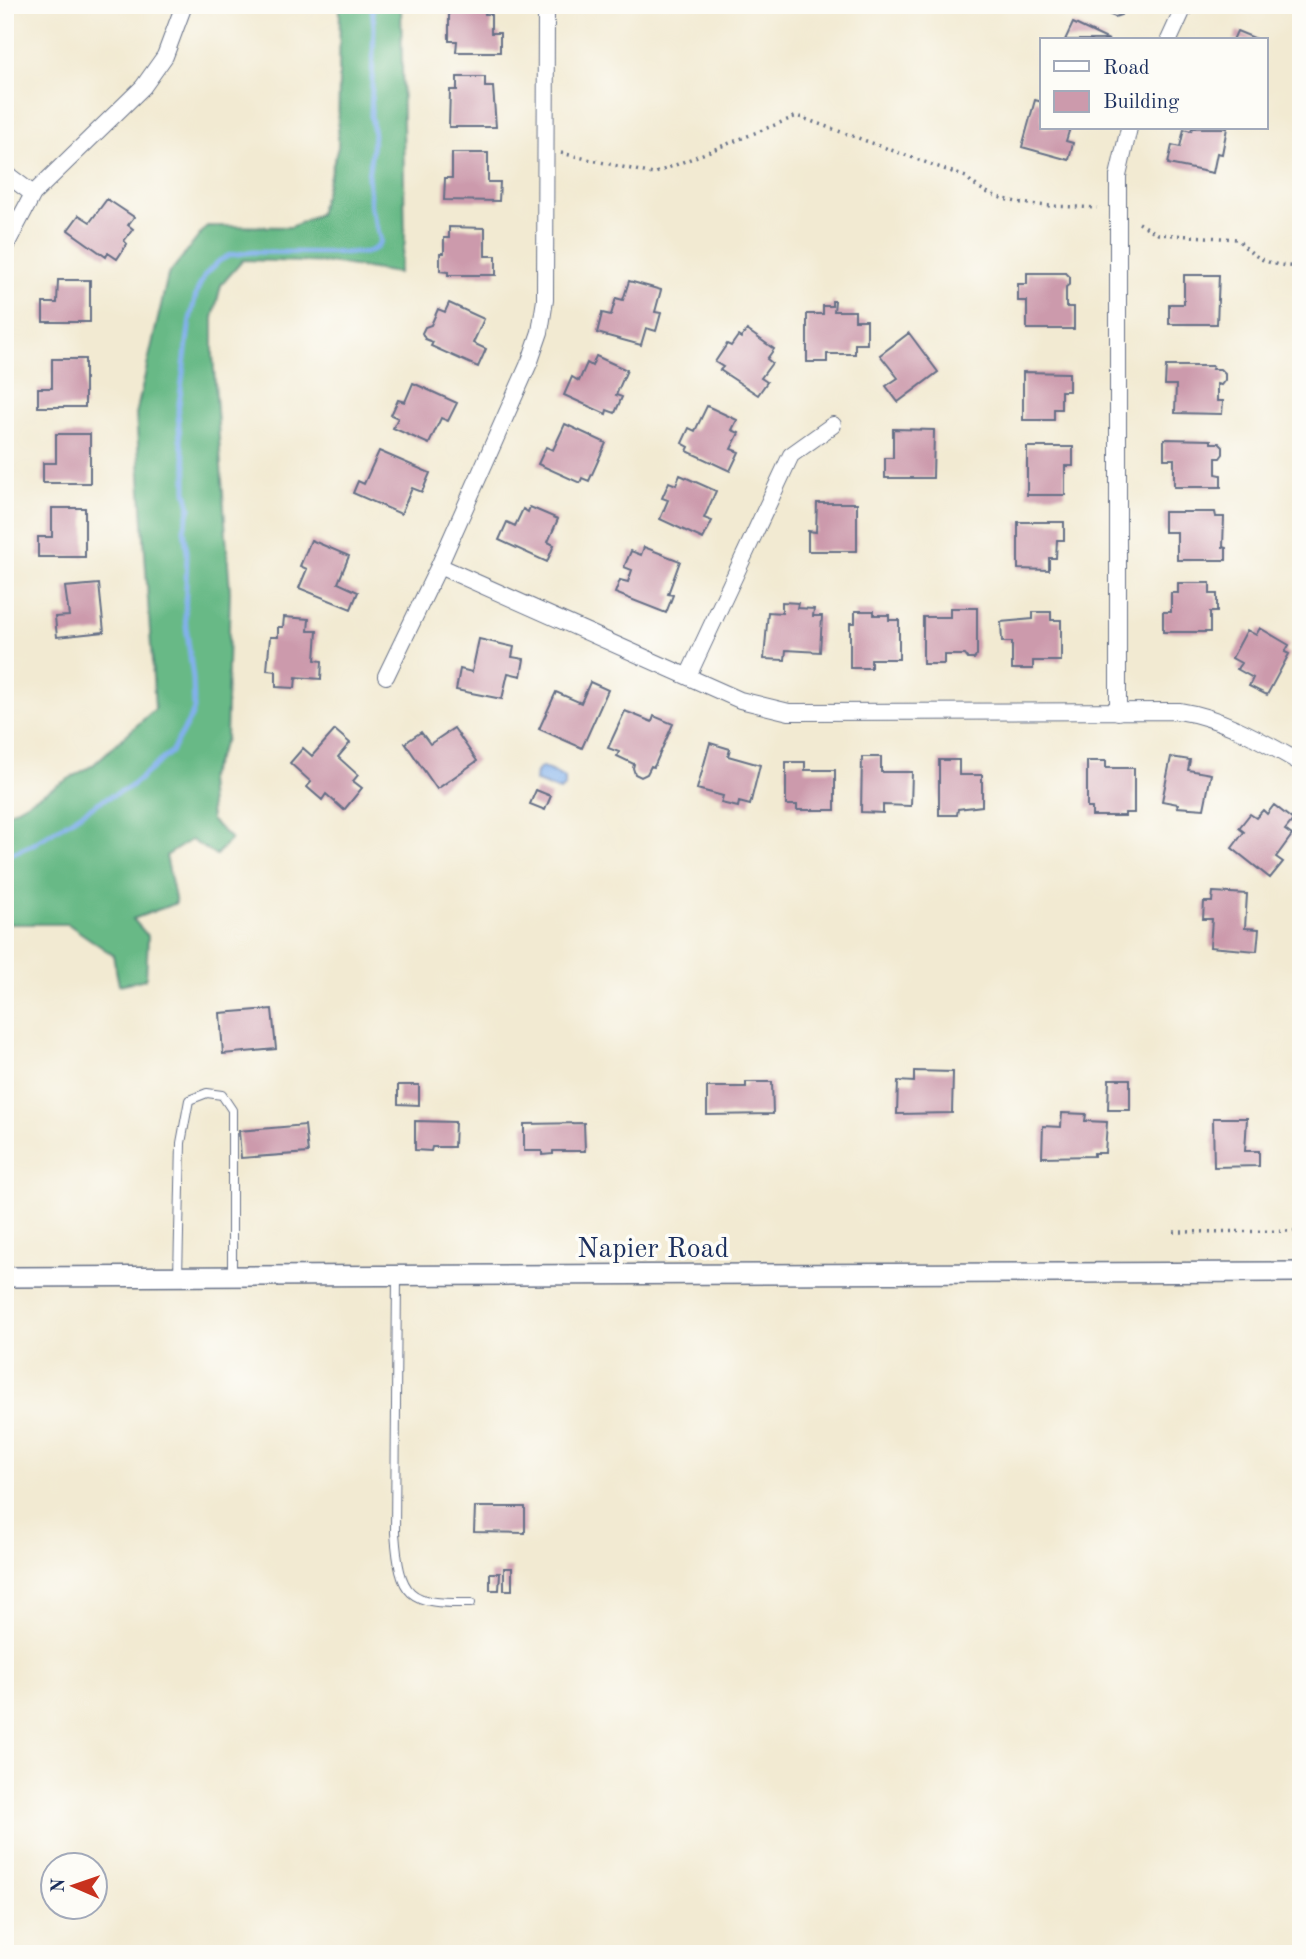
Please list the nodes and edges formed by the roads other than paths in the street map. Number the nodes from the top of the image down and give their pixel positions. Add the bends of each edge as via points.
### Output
1 (184, 5) edge
2 (547, 5) edge
3 (1185, 5) edge
4 (1170, 38) edge
5 (1129, 130) edge
6 (5, 173) edge
7 (33, 194) junction
8 (5, 247) edge
9 (833, 425) dead end
10 (439, 566) junction
11 (386, 676) dead end
12 (688, 676) junction
13 (1118, 712) junction
14 (1301, 763) edge
15 (1301, 1272) edge
16 (397, 1276) junction
17 (5, 1277) edge
18 (178, 1277) junction
19 (232, 1277) junction
20 (471, 1603) dead end

1 - 7 street via 165,56 143,87
2 - 10 street via 545,300 540,332
3 - 4 street
5 - 13 street via 1118,176
6 - 7 street
7 - 8 street
9 - 12 street via 791,455
10 - 11 street
10 - 12 street
12 - 13 street via 740,700 789,712
13 - 14 street via 1179,711 1209,718
15 - 16 street, Napier Road
16 - 19 street, Napier Road
16 - 20 lane via 397,1560 409,1594 436,1603
17 - 18 street, Napier Road
18 - 19 street, Napier Road
18 - 19 lane via 181,1143 190,1100 207,1093 222,1095 232,1110

